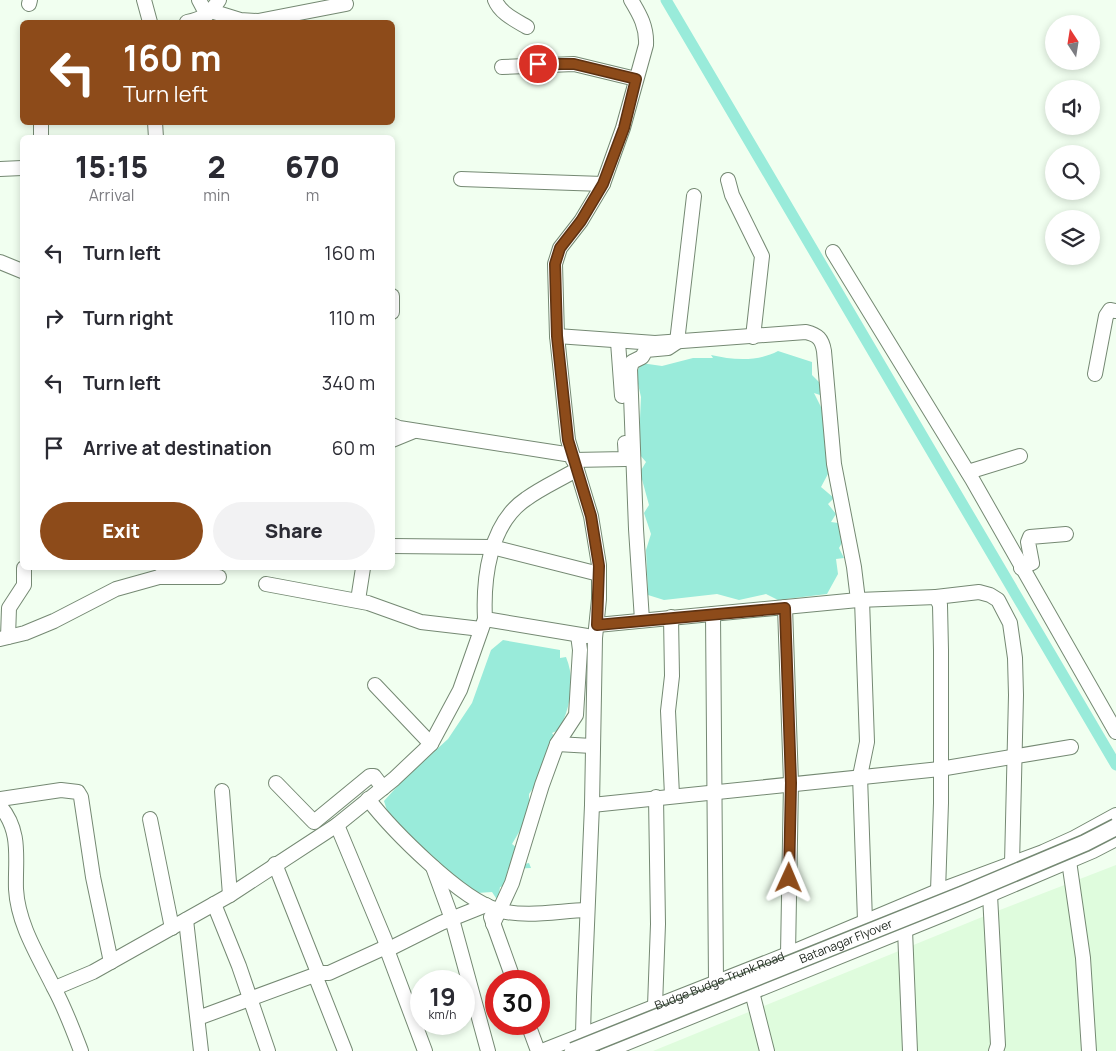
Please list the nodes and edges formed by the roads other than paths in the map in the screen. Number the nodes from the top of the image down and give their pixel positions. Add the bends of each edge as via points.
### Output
1 (144, 0) edge
2 (199, 0) edge
3 (494, 0) edge
4 (631, 0) edge
5 (346, 4) dead end
6 (213, 9) edge
7 (149, 20) edge
8 (196, 20) edge
9 (240, 20) edge
10 (263, 20) edge
11 (527, 27) dead end
12 (502, 66) dead end
13 (636, 79) junction
14 (0, 168) edge
15 (20, 168) edge
16 (461, 179) dead end
17 (728, 180) dead end
18 (603, 184) junction
19 (694, 196) dead end
20 (833, 252) dead end
21 (0, 262) edge
22 (20, 270) edge
23 (1116, 311) edge
24 (557, 336) junction
25 (753, 337) junction
26 (618, 342) junction
27 (677, 342) junction
28 (1095, 374) dead end
29 (395, 426) edge
30 (415, 430) junction
31 (395, 439) edge
32 (1020, 456) dead end
33 (574, 462) junction
34 (968, 472) junction
35 (1066, 534) dead end
36 (395, 546) edge
37 (492, 547) junction
38 (1021, 568) junction
39 (24, 570) edge
40 (170, 570) edge
41 (363, 570) edge
42 (599, 574) junction
43 (160, 577) junction
44 (219, 577) dead end
45 (266, 584) dead end
46 (936, 596) junction
47 (358, 600) junction
48 (860, 600) junction
49 (785, 608) junction
50 (712, 614) junction
51 (671, 617) junction
52 (642, 620) junction
53 (483, 624) junction
54 (596, 631) junction
55 (578, 634) junction
56 (4, 638) edge
57 (375, 685) dead end
58 (1116, 732) edge
59 (431, 744) junction
60 (557, 744) junction
61 (592, 746) junction
62 (1071, 747) dead end
63 (1015, 757) junction
64 (940, 769) junction
65 (860, 776) junction
66 (276, 783) dead end
67 (791, 783) junction
68 (383, 788) junction
69 (222, 791) dead end
70 (714, 792) junction
71 (672, 795) junction
72 (656, 797) junction
73 (0, 799) edge
74 (368, 799) junction
75 (592, 805) junction
76 (0, 806) edge
77 (1116, 815) edge
78 (150, 819) dead end
79 (337, 825) junction
80 (1116, 827) edge
81 (318, 828) junction
82 (1116, 839) edge
83 (1070, 861) junction
84 (275, 864) junction
85 (432, 864) junction
86 (1012, 864) junction
87 (938, 891) junction
88 (230, 895) junction
89 (990, 895) junction
90 (214, 904) junction
91 (491, 908) junction
92 (586, 910) junction
93 (452, 919) junction
94 (186, 920) junction
95 (865, 921) junction
96 (172, 928) junction
97 (905, 930) junction
98 (387, 949) junction
99 (788, 954) junction
100 (110, 962) junction
101 (510, 970) edge
102 (317, 974) junction
103 (716, 981) junction
104 (55, 988) junction
105 (752, 992) junction
106 (250, 998) junction
107 (656, 1006) junction
108 (628, 1016) junction
109 (198, 1018) junction
110 (583, 1034) junction
111 (532, 1035) edge
112 (637, 1045) edge
113 (81, 1051) edge
114 (201, 1051) edge
115 (268, 1051) edge
116 (345, 1051) edge
117 (425, 1051) edge
118 (488, 1051) edge
119 (538, 1051) edge
120 (542, 1051) edge
121 (573, 1051) edge
122 (590, 1051) edge
123 (606, 1051) edge
124 (766, 1051) edge
125 (910, 1051) edge
126 (996, 1051) edge
127 (1089, 1051) edge

1 - 7 street
2 - 6 street
3 - 11 street via 502,10
4 - 13 street via 642,17 646,34
5 - 10 street
6 - 8 street
6 - 9 street
12 - 13 street via 574,64
13 - 18 street via 624,128
14 - 15 street
16 - 18 street
17 - 25 street via 762,256
18 - 24 street via 560,248 555,264
19 - 27 street
20 - 34 street
21 - 22 street
23 - 28 street via 1110,310 1106,316
24 - 26 street
24 - 33 street via 568,440
25 - 27 street
25 - 48 street via 806,332 816,334 822,341 834,464
26 - 27 street
26 - 33 street via 626,458
27 - 52 street via 668,348 646,350 642,357 632,362 630,369
29 - 30 street
30 - 31 street
30 - 33 street
32 - 34 street
33 - 37 street via 515,508
33 - 42 street via 591,516
34 - 38 street
35 - 38 street via 1030,538 1032,563
36 - 37 street
37 - 42 street
37 - 53 street via 486,576
38 - 58 street via 1081,666
39 - 56 street via 24,585 8,608
40 - 43 street
41 - 47 street
42 - 54 street
43 - 44 street
43 - 56 street via 116,589 54,622
45 - 47 street
46 - 48 street
46 - 63 street via 979,592 998,600 1004,610 1013,638 1015,658
46 - 64 street via 941,623
47 - 53 street via 421,622
48 - 49 street
48 - 65 street via 867,742
49 - 50 street
49 - 67 street
50 - 51 street
50 - 70 street
51 - 52 street
51 - 71 street via 672,676 668,711
52 - 54 street
53 - 55 street
53 - 59 street via 460,690
54 - 55 street
54 - 61 street
55 - 60 street via 576,715
57 - 59 street
59 - 68 street
60 - 61 street
60 - 91 street via 512,883
61 - 75 street
62 - 63 street
63 - 64 street
63 - 86 street
64 - 65 street
64 - 87 street
65 - 67 street
65 - 95 street
66 - 81 street
67 - 70 street
67 - 99 street
68 - 74 street
68 - 81 street via 374,776 370,776
69 - 88 street
70 - 71 street
70 - 103 street
71 - 72 street
72 - 75 street
72 - 107 street
73 - 100 street via 61,790 78,792
74 - 79 street
74 - 85 street via 394,830
75 - 92 street
76 - 104 street via 12,826 16,841 16,890 22,916 34,950
77 - 86 street, Budge Budge Trunk Road via 1074,838
78 - 96 street
79 - 81 street
79 - 98 street
80 - 121 main road, Batanagar Flyover, bridge via 982,886
81 - 84 street
82 - 83 street, Budge Budge Trunk Road
83 - 89 street, Budge Budge Trunk Road
83 - 127 street via 1084,958
84 - 88 street
84 - 102 street
85 - 91 street via 462,891
85 - 93 street
86 - 87 street, Budge Budge Trunk Road
87 - 95 street, Budge Budge Trunk Road
88 - 90 street
89 - 97 street, Budge Budge Trunk Road
89 - 126 street
90 - 94 street
90 - 106 street
91 - 92 street via 515,913
91 - 93 street
91 - 101 street
92 - 110 street
93 - 98 street
93 - 118 street
94 - 96 street
94 - 109 street
95 - 99 street, Budge Budge Trunk Road
96 - 100 street
97 - 105 street, Budge Budge Trunk Road
97 - 125 street
98 - 102 street via 329,973
98 - 117 street
99 - 103 street, Budge Budge Trunk Road
100 - 104 street
102 - 106 street
102 - 116 street
103 - 107 street, Budge Budge Trunk Road
104 - 113 street
105 - 112 street, Budge Budge Trunk Road
105 - 124 street
106 - 109 street
106 - 115 street
107 - 108 street, Budge Budge Trunk Road
108 - 110 street, Budge Budge Trunk Road
108 - 112 street
109 - 114 street
110 - 120 street, Budge Budge Trunk Road
110 - 122 street
111 - 119 street
112 - 123 street, Budge Budge Trunk Road

